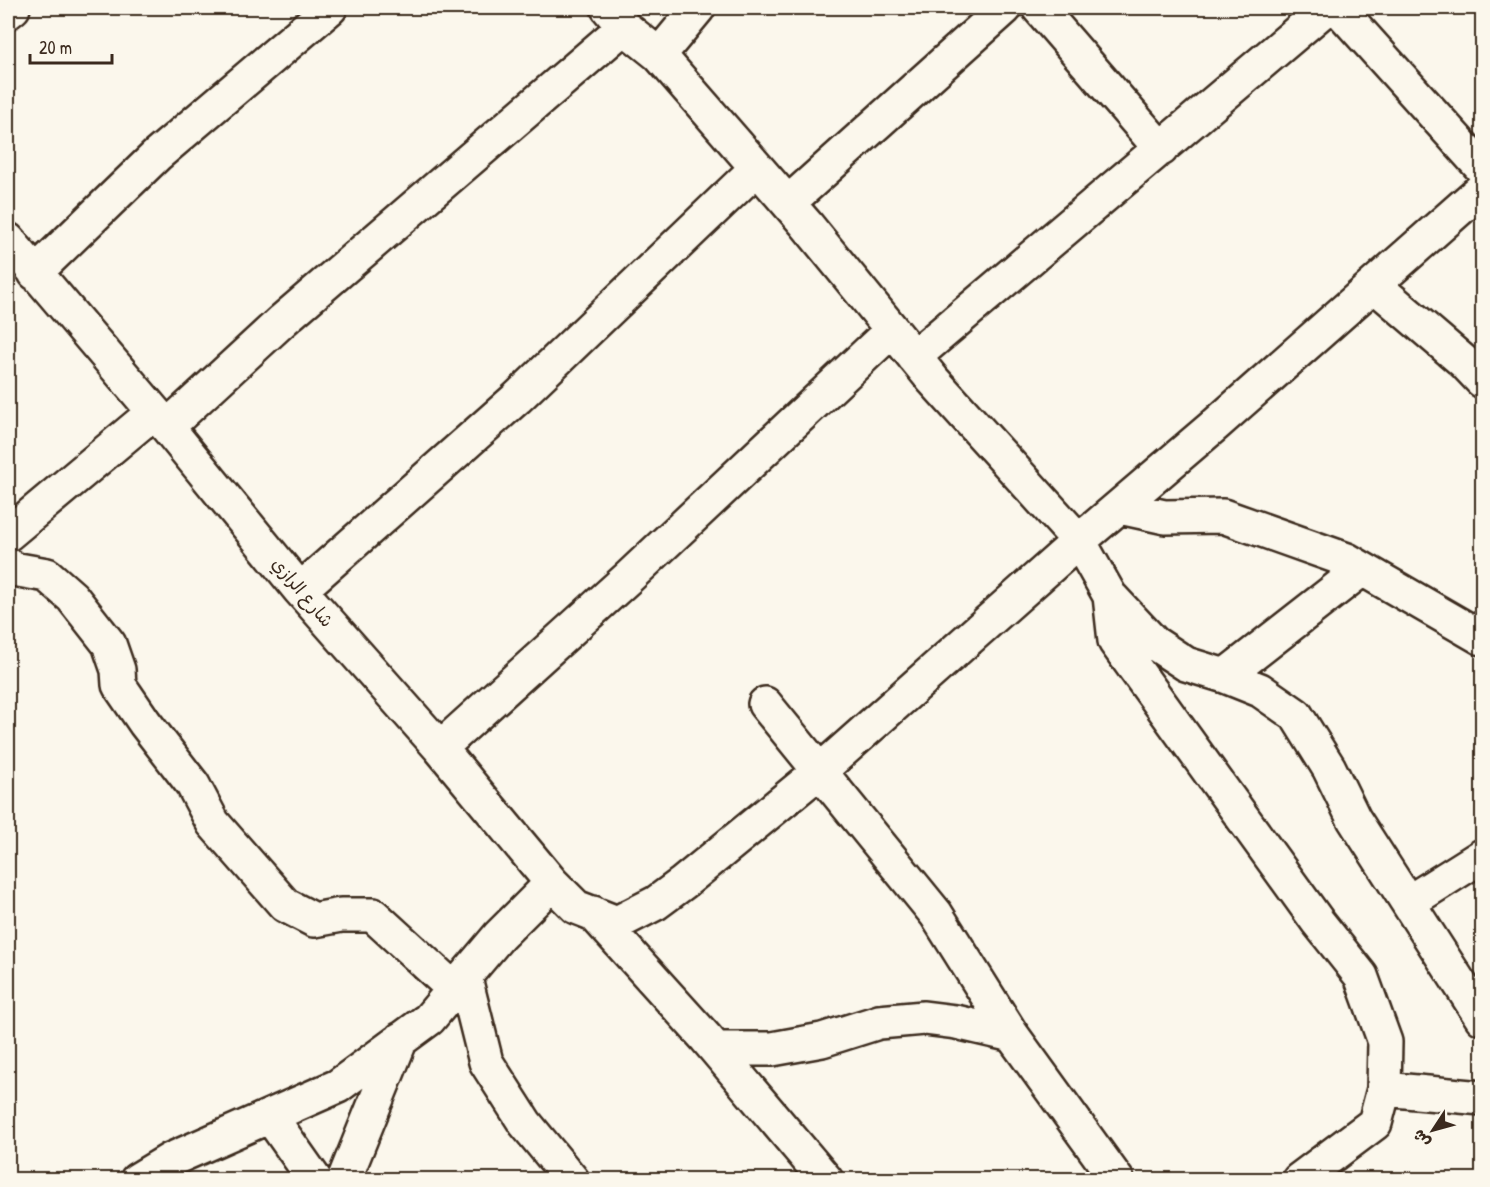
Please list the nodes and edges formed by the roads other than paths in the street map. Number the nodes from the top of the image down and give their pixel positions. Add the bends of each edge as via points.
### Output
1 (13, 8) edge
2 (330, 8) edge
3 (698, 8) edge
4 (1005, 8) edge
5 (1039, 8) edge
6 (1326, 8) edge
7 (1338, 8) edge
8 (8, 12) edge
9 (616, 17) edge
10 (659, 55) junction
11 (1161, 149) junction
12 (757, 168) junction
13 (1482, 168) edge
14 (1482, 189) edge
15 (788, 203) junction
16 (8, 240) edge
17 (35, 273) junction
18 (1374, 285) junction
19 (892, 330) junction
20 (914, 357) junction
21 (1482, 381) edge
22 (160, 420) junction
23 (1119, 507) junction
24 (8, 534) edge
25 (1079, 541) junction
26 (8, 566) edge
27 (1362, 570) junction
28 (300, 590) junction
29 (1110, 596) junction
30 (1482, 638) edge
31 (1225, 676) junction
32 (765, 704) dead end
33 (440, 748) junction
34 (821, 770) junction
35 (1482, 856) edge
36 (552, 883) junction
37 (1409, 902) junction
38 (605, 918) junction
39 (460, 984) junction
40 (1482, 1018) edge
41 (1012, 1035) junction
42 (401, 1039) junction
43 (716, 1049) junction
44 (1384, 1089) junction
45 (1482, 1098) edge
46 (270, 1116) junction
47 (137, 1179) edge
48 (315, 1179) edge
49 (344, 1179) edge
50 (572, 1179) edge
51 (826, 1179) edge
52 (1117, 1179) edge
53 (1299, 1179) edge

1 - 8 street
2 - 17 street via 157,155
3 - 10 street
4 - 15 street
5 - 11 street
6 - 11 street
7 - 13 street
9 - 10 street
9 - 22 street via 284,320
10 - 12 street
11 - 20 street
12 - 15 street
12 - 28 street via 517,398
14 - 18 street
15 - 19 street
16 - 17 street, شارع الرازي
17 - 22 street, شارع الرازي
18 - 21 street
18 - 23 street
19 - 20 street
19 - 33 street
20 - 25 street
22 - 24 street
22 - 28 street, شارع الرازي
23 - 25 street
23 - 27 street via 1165,517 1223,516 1347,560
25 - 29 street
25 - 34 street
26 - 39 street via 47,574 72,597 109,644 119,685 194,785 213,823 285,905 314,920 373,915
27 - 30 street
27 - 31 street
28 - 33 street, شارع الرازي
29 - 31 street via 1154,643 1186,664
29 - 44 street via 1115,641 1361,976 1385,1042
31 - 37 street via 1260,690 1296,716 1329,768 1354,819
32 - 34 street
33 - 36 street, شارع الرازي
34 - 38 street via 656,903
34 - 41 street via 936,914
35 - 37 street
36 - 38 street, شارع الرازي via 576,907
36 - 39 street via 499,936
37 - 40 street
38 - 43 street, شارع الرازي
39 - 42 street via 429,1019
39 - 50 street via 486,1062 525,1123
41 - 43 street via 924,1018 879,1022 822,1040 772,1049
41 - 52 street
42 - 46 street via 338,1086
42 - 49 street
43 - 51 street, شارع الرازي
44 - 45 street
44 - 53 street via 1375,1123
46 - 47 street via 170,1160
46 - 48 street

